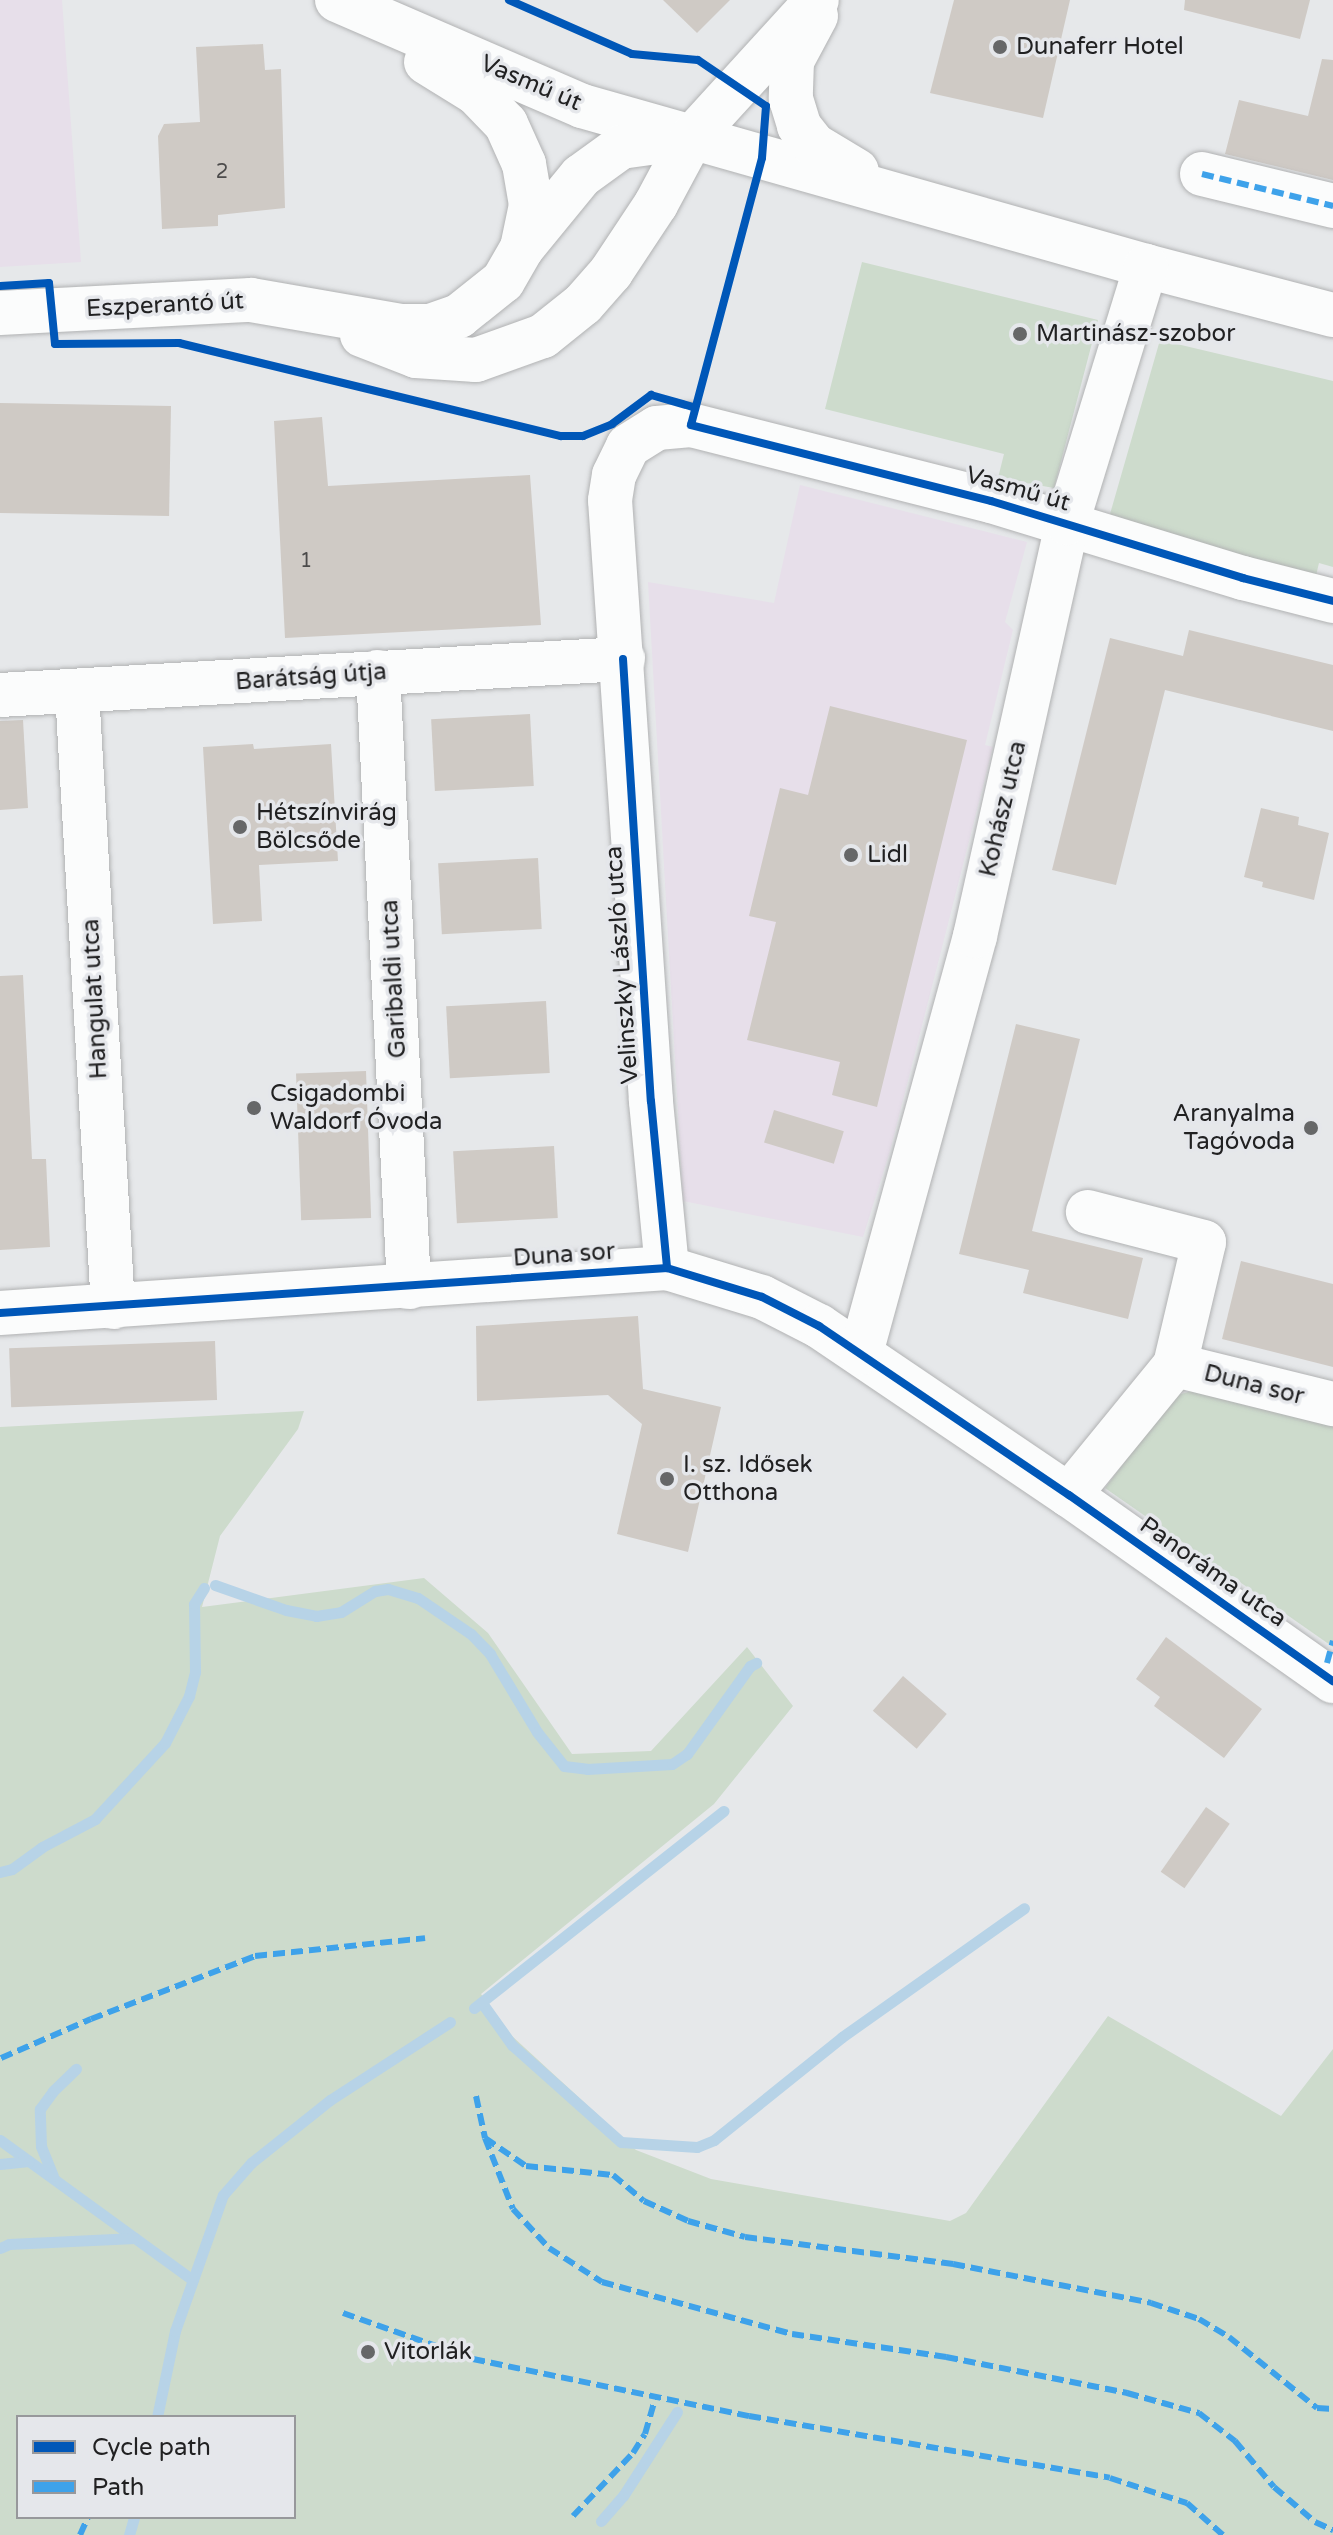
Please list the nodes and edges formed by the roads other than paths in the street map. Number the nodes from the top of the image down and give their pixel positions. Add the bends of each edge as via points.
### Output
1 (325, 0) edge
2 (337, 0) edge
3 (817, 0) edge
4 (824, 0) edge
5 (692, 137) junction
6 (1202, 174) dead end
7 (893, 193) junction
8 (1333, 206) edge
9 (522, 248) junction
10 (1146, 266) junction
11 (281, 304) junction
12 (0, 313) edge
13 (1333, 315) edge
14 (628, 446) joint
15 (1067, 523) junction
16 (1333, 601) edge
17 (623, 659) junction
18 (378, 672) junction
19 (77, 692) junction
20 (0, 695) edge
21 (1088, 1212) dead end
22 (667, 1268) junction
23 (409, 1287) junction
24 (113, 1307) junction
25 (0, 1313) edge
26 (861, 1353) junction
27 (1175, 1365) junction
28 (1333, 1404) edge
29 (1069, 1495) junction
30 (1333, 1681) edge

1 - 9 street, Eszperantó út via 476,93 506,124 524,164 531,205
2 - 5 street, Vasmű út via 582,106
3 - 5 street
4 - 7 street via 792,61 791,99 799,126 814,145
5 - 7 street, Vasmű út
5 - 9 street, Eszperantó út via 621,147 581,176
5 - 11 street, Eszperantó út via 611,272 583,304 543,336 476,360 416,356
6 - 8 street
7 - 10 street, Vasmű út
9 - 11 street, Eszperantó út via 503,281 483,299 459,316 430,326 401,326
10 - 13 street, Vasmű út
10 - 15 street, Kohász utca
11 - 12 street, Eszperantó út via 211,299
14 - 15 street, Vasmű út via 657,428 691,425
14 - 17 street, Velinszky László utca via 614,475 610,500
15 - 16 street, Vasmű út
15 - 26 street, Kohász utca via 975,936
17 - 18 street, Barátság útja
17 - 22 street, Velinszky László utca
18 - 19 street, Barátság útja
18 - 23 street, Garibaldi utca
19 - 20 street, Barátság útja
19 - 24 street, Hangulat utca
21 - 27 street, Duna sor via 1204,1242
22 - 23 street, Duna sor
22 - 26 street, Duna sor via 762,1297
23 - 24 street, Duna sor
24 - 25 street, Duna sor
26 - 29 street, Duna sor
27 - 28 street, Duna sor
27 - 29 street, Duna sor
29 - 30 street, Panoráma utca

